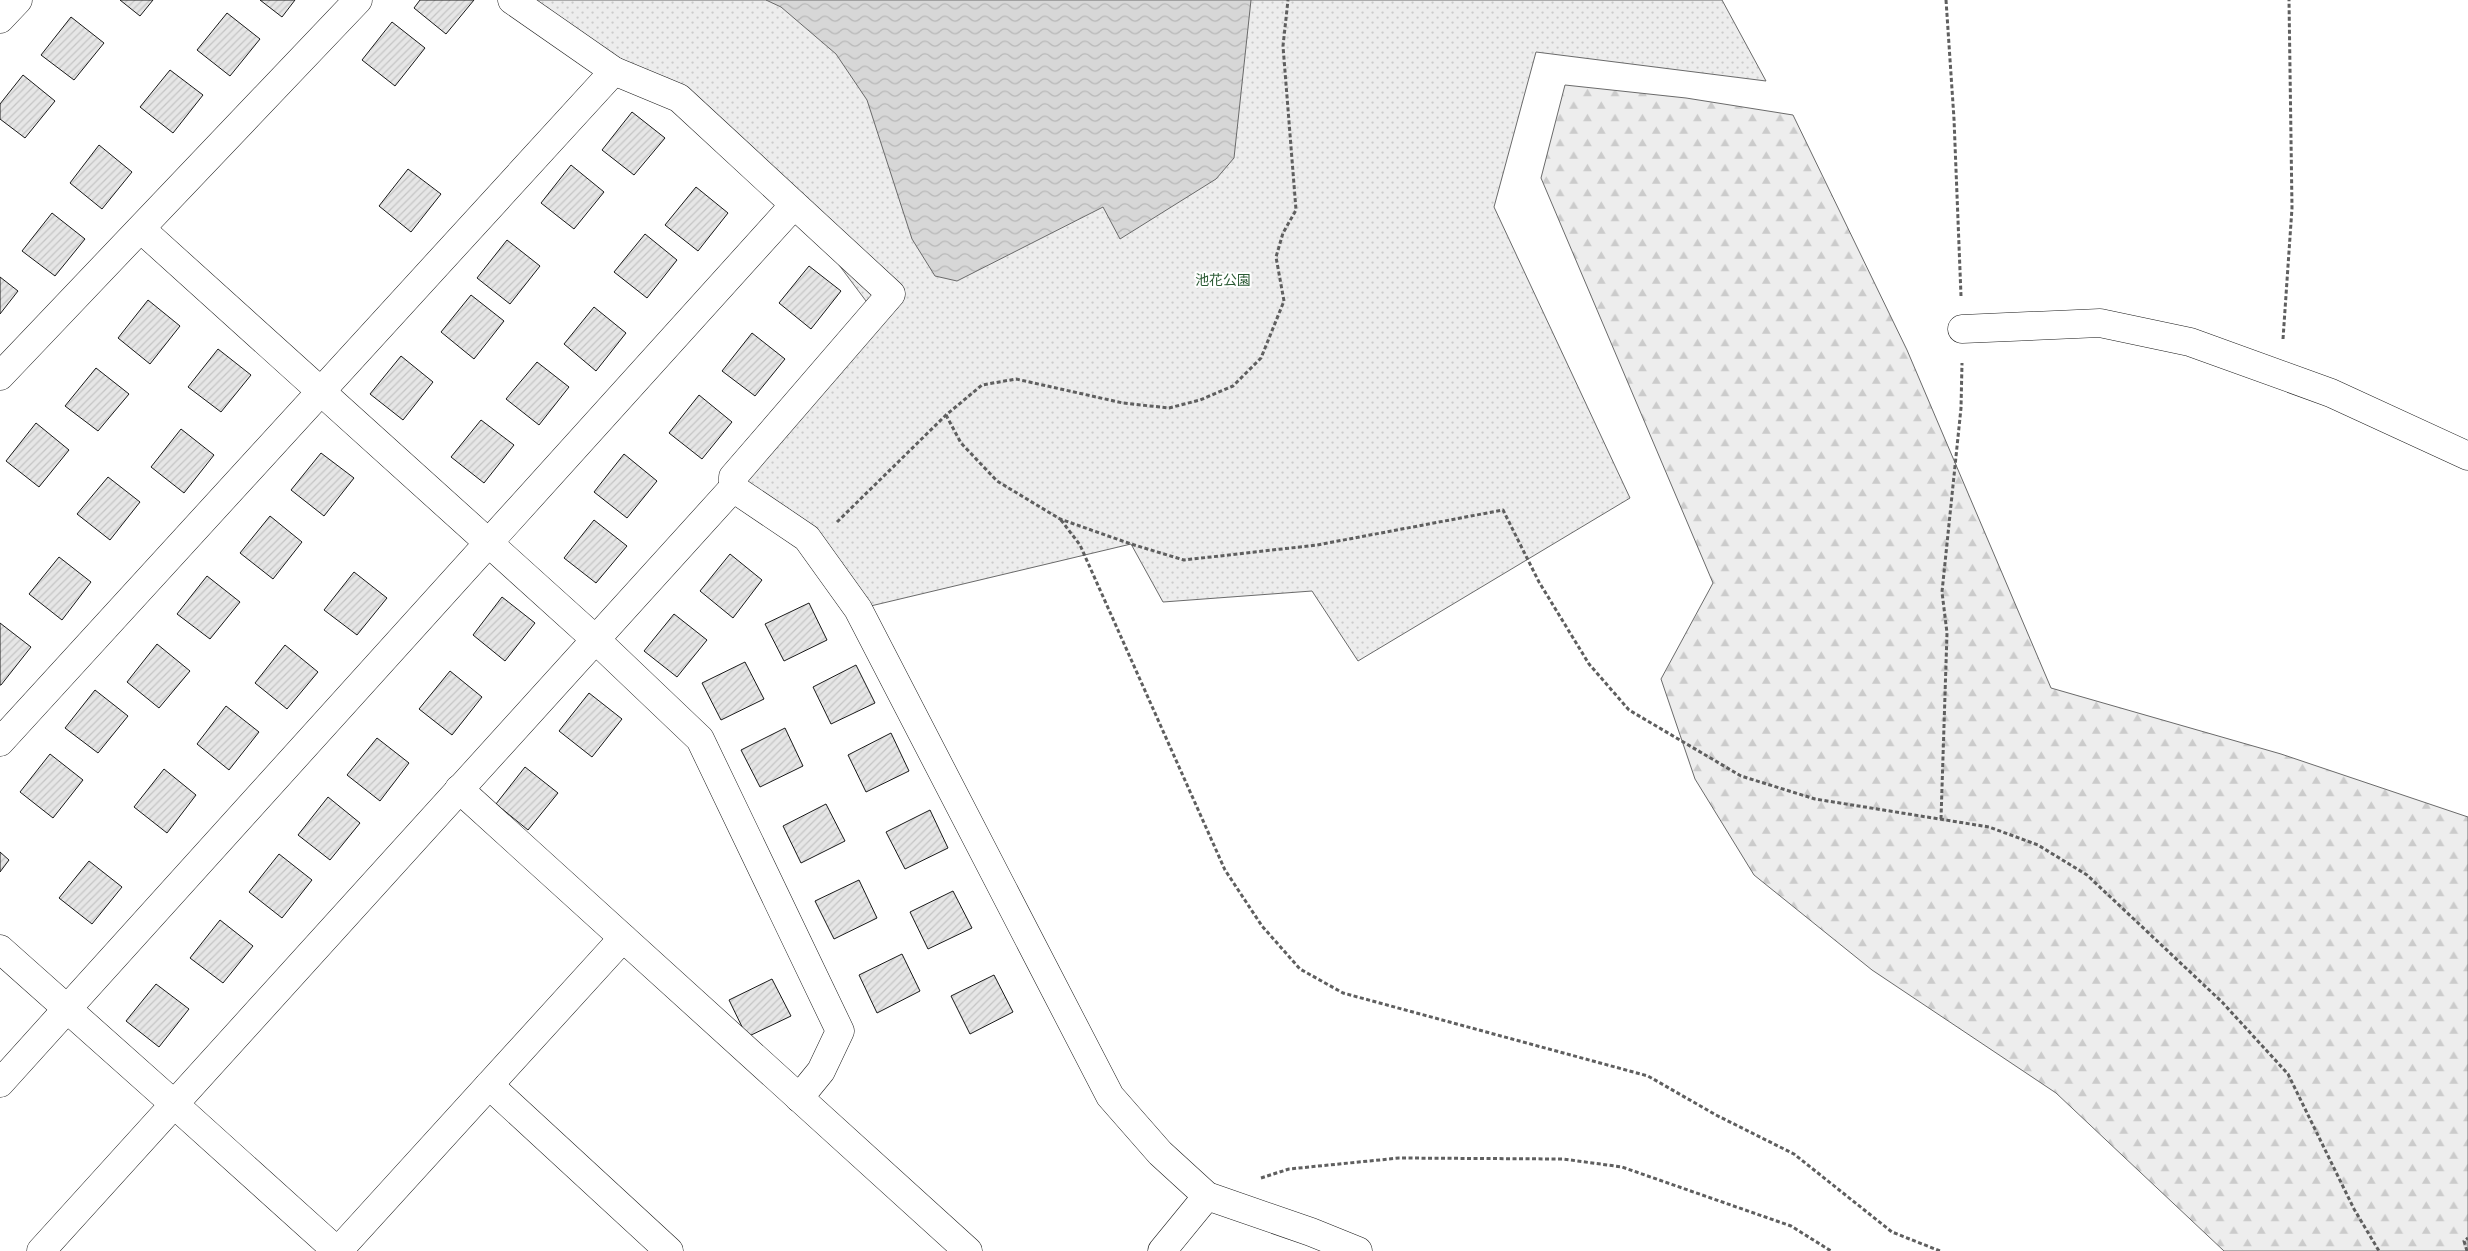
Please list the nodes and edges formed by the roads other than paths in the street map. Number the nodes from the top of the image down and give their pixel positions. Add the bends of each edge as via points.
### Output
1 (18, 0) edge
2 (512, 0) edge
3 (356, 1) edge
4 (0, 20) edge
5 (614, 71) junction
6 (794, 206) junction
7 (141, 229) junction
8 (1962, 329) road end
9 (0, 376) edge
10 (320, 391) junction
11 (2468, 456) edge
12 (733, 488) junction
13 (489, 543) junction
14 (595, 639) junction
15 (0, 742) edge
16 (459, 789) junction
17 (623, 938) junction
18 (0, 949) edge
19 (67, 1009) junction
20 (0, 1084) edge
21 (489, 1085) junction
22 (799, 1098) junction
23 (174, 1104) junction
24 (1207, 1196) junction
25 (41, 1251) edge
26 (337, 1251) edge
27 (669, 1251) edge
28 (968, 1251) edge
29 (1162, 1251) edge
30 (1358, 1251) edge

1 - 4 street
2 - 5 street
3 - 7 street
5 - 6 street via 679,98
5 - 10 street
6 - 12 street via 891,294 733,477
6 - 13 street
7 - 9 street
7 - 10 street
8 - 11 street via 2100,323 2190,342 2331,393
10 - 13 street
10 - 15 street
12 - 14 street
12 - 24 street via 807,538 858,609 1110,1096 1160,1153
13 - 14 street
13 - 19 street
14 - 16 street
14 - 22 street via 700,739 840,1031 821,1071
16 - 17 street
16 - 23 street
17 - 21 street
17 - 22 street
18 - 19 street
19 - 20 street
19 - 23 street
21 - 26 street
21 - 27 street
22 - 28 street
23 - 25 street
23 - 26 street
24 - 29 street
24 - 30 street

